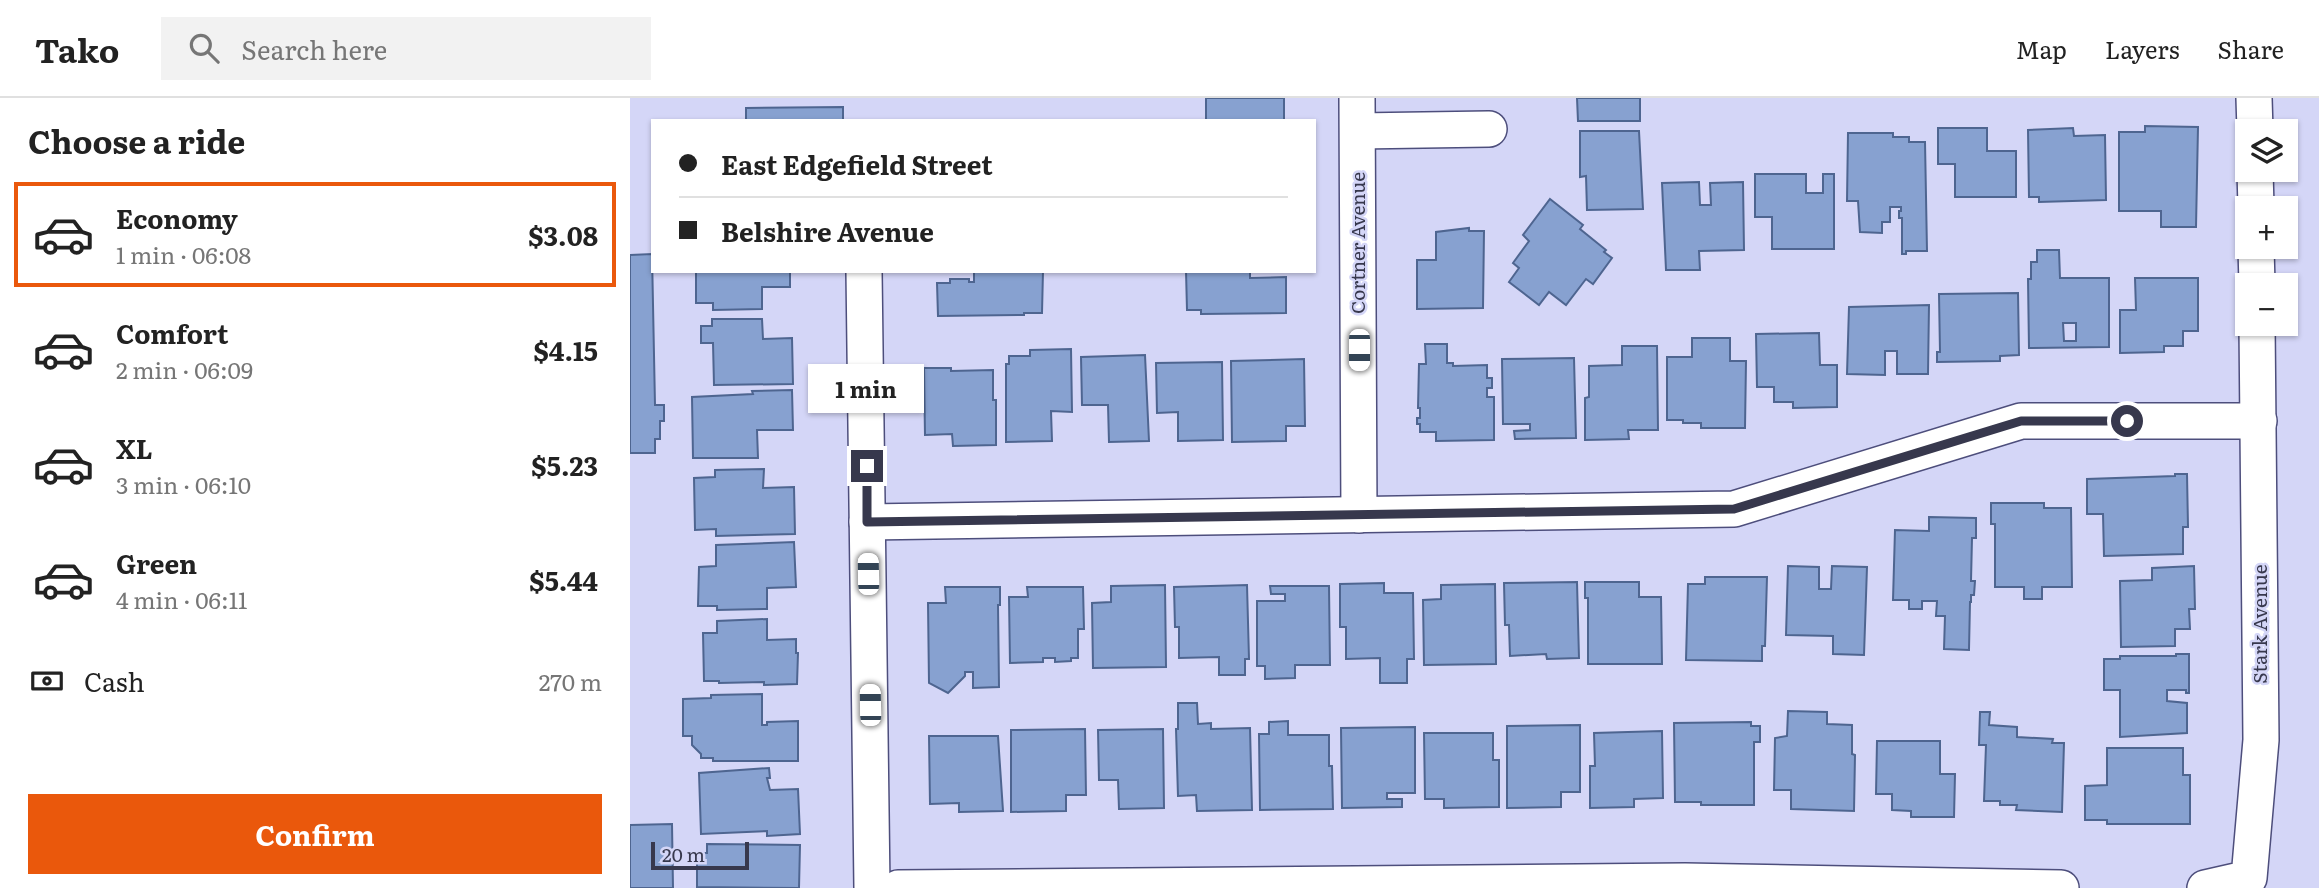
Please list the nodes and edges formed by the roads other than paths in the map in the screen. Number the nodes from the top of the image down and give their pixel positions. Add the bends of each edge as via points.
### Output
1 (2254, 98) edge
2 (1357, 115) edge
3 (2255, 119) edge
4 (1489, 129) dead end
5 (864, 273) edge
6 (2258, 336) edge
7 (2259, 421) junction
8 (1359, 515) junction
9 (867, 522) junction
10 (872, 888) edge
11 (898, 888) edge
12 (2061, 888) edge
13 (2204, 888) edge

1 - 3 street
2 - 4 street
2 - 8 street, Cortner Avenue
5 - 9 street
6 - 7 street, Stark Avenue
7 - 8 street via 2021,421 1734,509
7 - 13 street, Stark Avenue via 2261,740 2249,878
8 - 9 street
9 - 10 street
11 - 12 street via 1685,881

